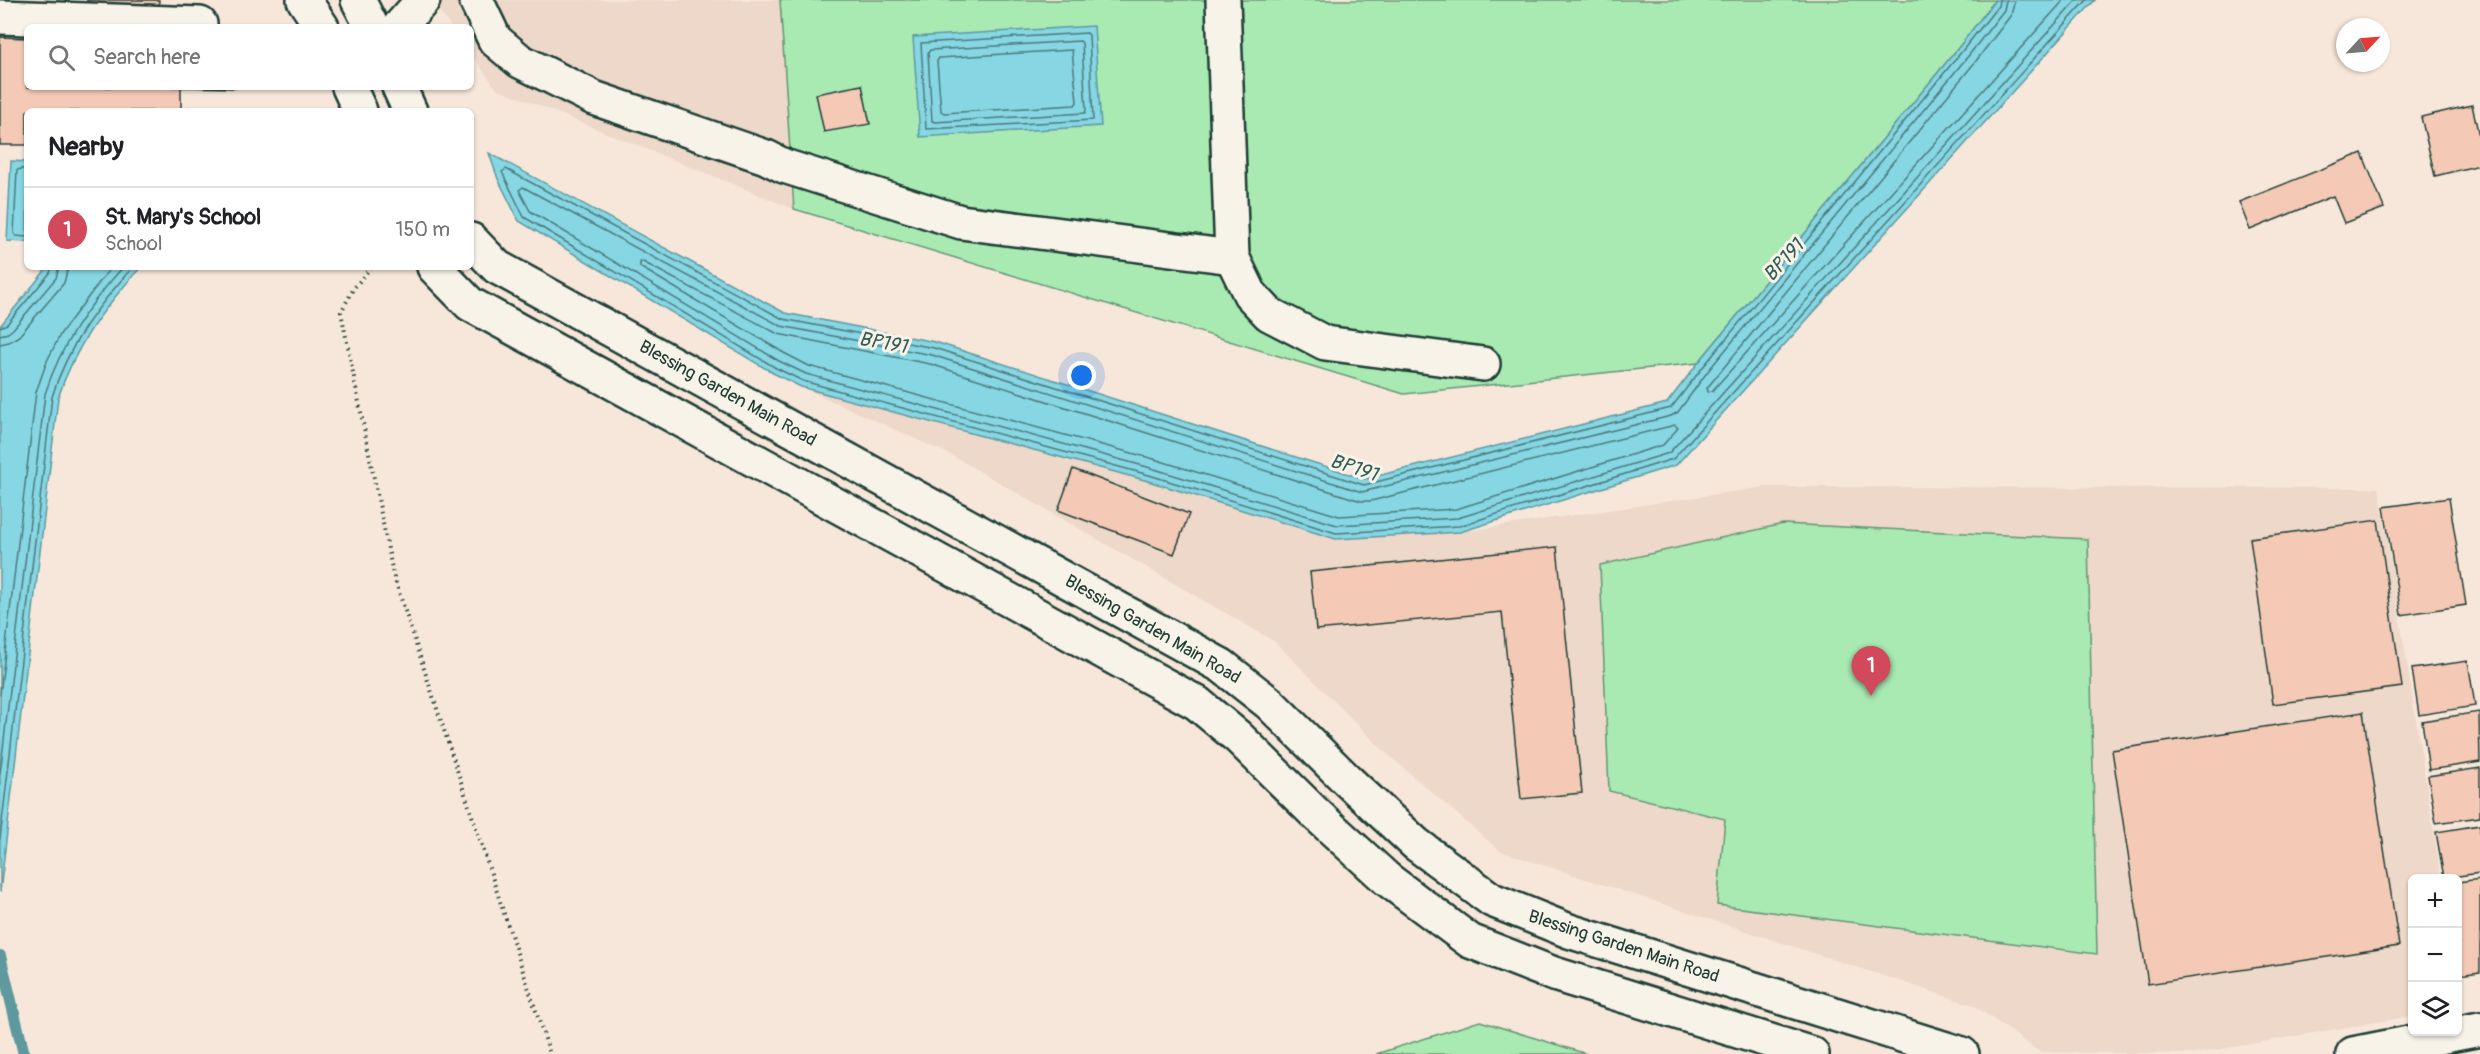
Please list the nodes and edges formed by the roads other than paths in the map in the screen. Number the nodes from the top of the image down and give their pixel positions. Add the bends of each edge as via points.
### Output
1 (304, 0) edge
2 (358, 0) edge
3 (423, 0) edge
4 (476, 0) edge
5 (1223, 0) edge
6 (0, 17) edge
7 (200, 24) dead end
8 (319, 24) edge
9 (370, 24) edge
10 (402, 24) edge
11 (350, 90) edge
12 (400, 90) edge
13 (359, 108) edge
14 (409, 108) edge
15 (474, 243) edge
16 (1232, 257) junction
17 (437, 270) edge
18 (1483, 364) dead end
19 (2480, 1029) edge
20 (1812, 1054) edge
21 (1962, 1054) edge
22 (2353, 1054) edge

1 - 8 main road
2 - 9 main road
3 - 10 main road
4 - 16 main road via 495,40 520,61 594,98 784,166 961,222
5 - 16 main road
6 - 7 main road
11 - 13 main road
12 - 14 main road
15 - 21 main road, Blessing Garden Main Road via 497,267 1222,666 1269,703 1416,844 1492,900 1569,931
16 - 18 main road via 1250,294 1269,314 1325,343
17 - 20 main road via 470,303 1197,704 1238,736 1387,879 1470,940 1554,974
19 - 22 main road

